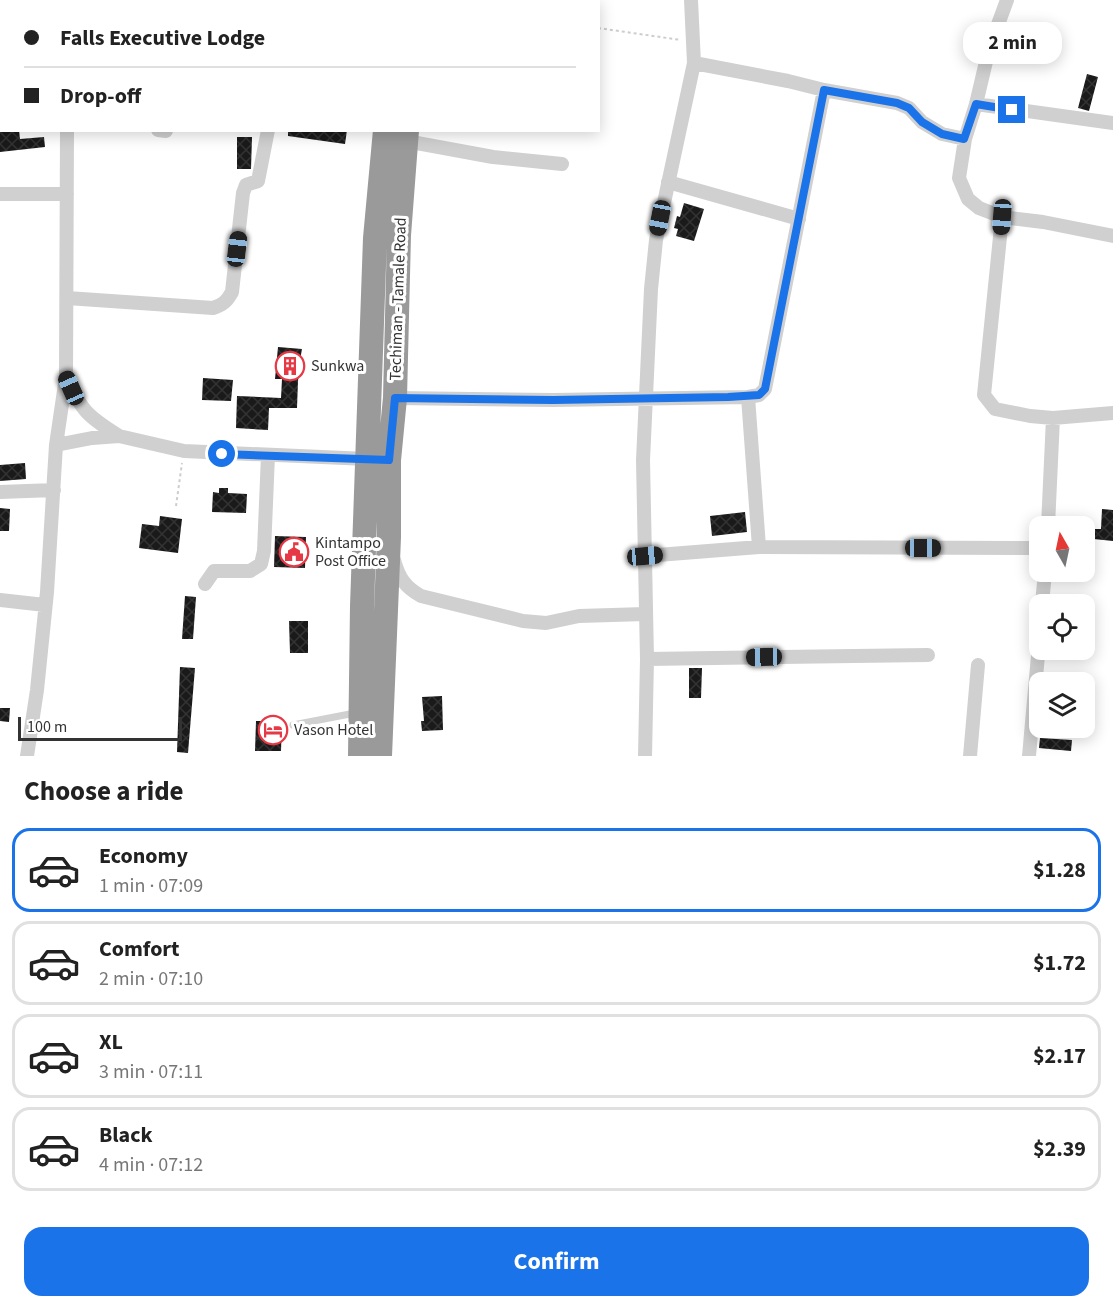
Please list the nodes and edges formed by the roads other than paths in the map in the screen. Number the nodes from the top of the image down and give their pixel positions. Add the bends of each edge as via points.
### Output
1 (691, 0) edge
2 (990, 0) edge
3 (1006, 2) edge
4 (694, 63) junction
5 (824, 90) junction
6 (976, 104) junction
7 (1113, 123) edge
8 (68, 132) edge
9 (268, 132) edge
10 (399, 134) edge
11 (964, 139) junction
12 (561, 164) dead end
13 (668, 182) junction
14 (0, 194) edge
15 (67, 194) junction
16 (1002, 217) junction
17 (799, 219) junction
18 (1113, 236) edge
19 (67, 298) junction
20 (66, 377) junction
21 (646, 397) junction
22 (748, 397) junction
23 (395, 398) junction
24 (1113, 413) edge
25 (1053, 418) junction
26 (119, 436) junction
27 (56, 445) junction
28 (268, 455) junction
29 (378, 460) junction
30 (54, 490) junction
31 (0, 492) edge
32 (1048, 516) edge
33 (389, 537) junction
34 (759, 547) junction
35 (1029, 548) edge
36 (645, 556) junction
37 (205, 584) dead end
38 (0, 600) edge
39 (45, 605) junction
40 (645, 614) junction
41 (928, 655) dead end
42 (646, 659) junction
43 (1038, 660) edge
44 (978, 665) dead end
45 (360, 712) junction
46 (293, 725) dead end
47 (27, 756) edge
48 (360, 756) edge
49 (380, 756) edge
50 (645, 756) edge
51 (970, 756) edge
52 (1029, 756) edge

1 - 4 street
2 - 3 street
3 - 6 street via 989,49
4 - 5 street
4 - 13 street
5 - 11 street via 897,103 942,134
5 - 17 street
6 - 7 street
6 - 11 street
8 - 15 street
9 - 19 street via 258,181 244,188 232,292 227,301 213,308
10 - 12 street via 493,157
10 - 23 highway, Techiman - Tamale Road
10 - 29 highway, Techiman - Tamale Road via 375,238
11 - 16 street via 959,178 969,199
13 - 17 street
13 - 21 street via 656,240
14 - 15 street
15 - 19 street
16 - 18 street
16 - 25 street via 984,395 995,409
17 - 22 street via 765,389
19 - 20 street
20 - 26 street via 90,417
20 - 27 street
21 - 22 street
21 - 23 street
21 - 36 street
22 - 34 street
23 - 29 highway, Techiman - Tamale Road
24 - 25 street
25 - 32 street
26 - 27 street
26 - 28 street via 184,451
27 - 30 street
28 - 29 street
28 - 37 street via 261,564 250,571 214,572
29 - 33 highway, Techiman - Tamale Road
29 - 45 highway, Techiman - Tamale Road
30 - 31 street
30 - 39 street
33 - 40 street via 399,575 409,589 421,596 546,623 579,616
33 - 49 highway, Techiman - Tamale Road
34 - 35 street
34 - 36 street
36 - 40 street
38 - 39 street
39 - 47 street
40 - 42 street
41 - 42 street
42 - 50 street
43 - 52 street
44 - 51 street
45 - 46 lane
45 - 48 highway, Techiman - Tamale Road

